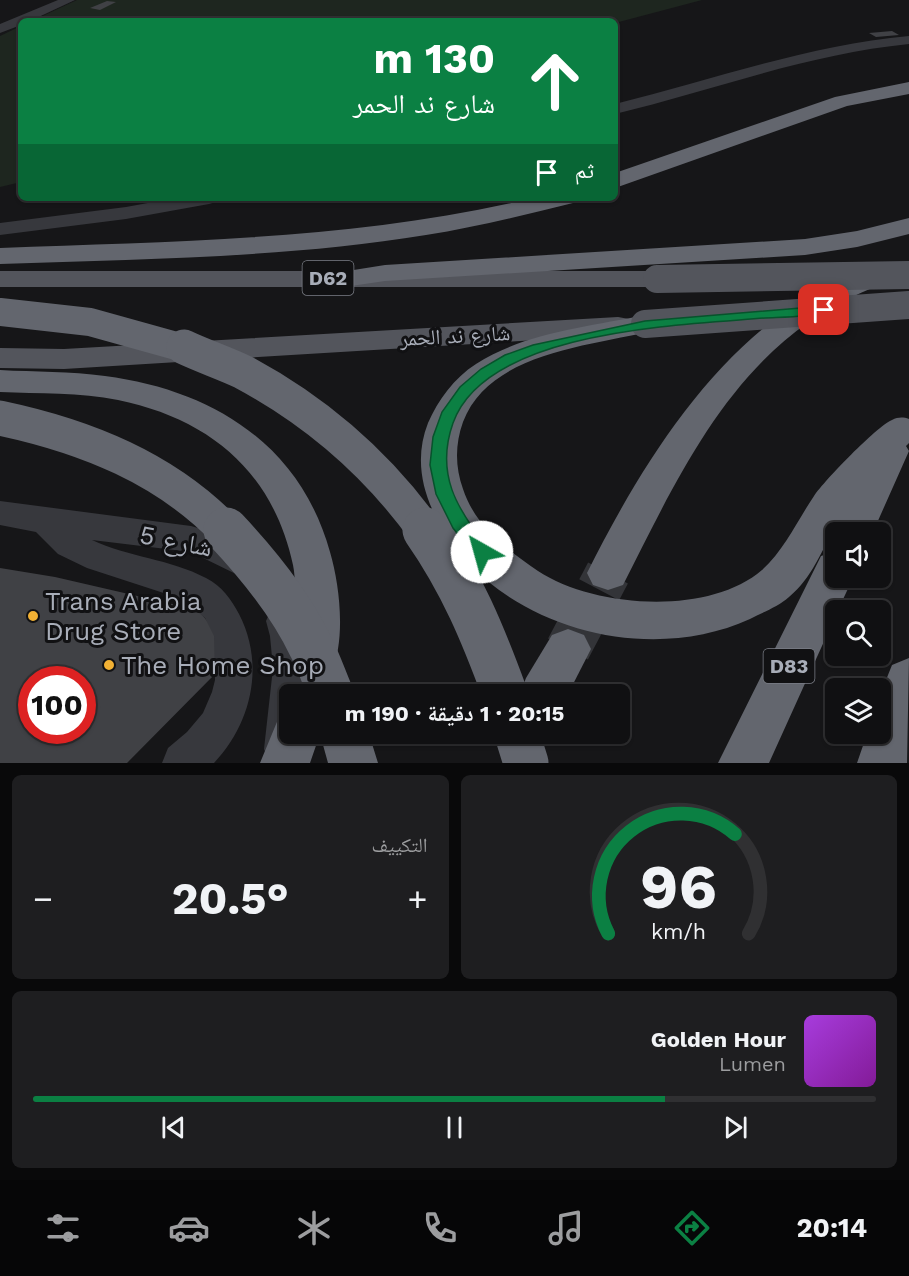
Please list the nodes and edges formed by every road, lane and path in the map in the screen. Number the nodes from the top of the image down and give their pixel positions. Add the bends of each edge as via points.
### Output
1 (55, 0) edge
2 (69, 0) edge
3 (26, 18) edge
4 (18, 21) edge
5 (0, 23) edge
6 (0, 29) edge
7 (909, 40) edge
8 (909, 88) edge
9 (618, 108) edge
10 (618, 180) edge
11 (192, 201) edge
12 (551, 201) edge
13 (909, 226) edge
14 (0, 229) edge
15 (0, 256) edge
16 (909, 264) edge
17 (909, 275) edge
18 (351, 278) junction
19 (0, 279) edge
20 (909, 305) edge
21 (0, 312) edge
22 (645, 324) junction
23 (0, 358) edge
24 (0, 381) edge
25 (0, 418) edge
26 (905, 424) edge
27 (0, 513) edge
28 (46, 521) junction
29 (858, 522) edge
30 (608, 573) tunnel mouth
31 (826, 588) edge
32 (567, 649) tunnel mouth
33 (909, 680) edge
34 (309, 684) edge
35 (327, 684) edge
36 (502, 684) edge
37 (548, 684) edge
38 (292, 744) edge
39 (348, 744) edge
40 (517, 744) edge
41 (520, 744) edge
42 (183, 763) edge
43 (284, 763) edge
44 (353, 763) edge
45 (507, 763) edge
46 (526, 763) edge
47 (742, 763) edge
48 (882, 763) edge

1 - 5 street
2 - 3 street
4 - 6 street
7 - 9 street via 819,51
8 - 10 highway via 842,101
11 - 14 street
12 - 15 highway via 468,221 332,241
13 - 18 highway via 805,247
16 - 30 highway via 837,292 794,319 756,350 696,419
17 - 18 main road, D62, bridge
18 - 19 main road, D62
20 - 22 main road, شارع ند الحمر, bridge
21 - 36 highway, bridge via 72,319 136,331 196,350 254,376 309,410 362,453 410,508 456,577
22 - 23 main road, شارع ند الحمر via 76,359
22 - 26 highway via 538,347 510,358 465,390 440,437 438,465 444,494 459,523 482,552 513,578 552,599 596,614 642,621 687,619 729,609 764,592 791,569 837,493
24 - 34 highway via 78,385 153,396 186,408 244,443 288,495 304,528 314,567 318,610
25 - 35 highway, bridge via 51,429 102,447 150,471 195,502 237,540 276,587 311,645
26 - 29 highway
27 - 28 street, شارع 5
28 - 42 street via 54,533 80,552 180,580 202,592 219,610 236,659 233,689 222,720
28 - 43 street, شارع 5 via 194,539 227,551 254,574 277,604 289,632 291,668
31 - 47 highway, D83
32 - 37 highway
33 - 48 highway
38 - 43 highway
39 - 44 highway
40 - 45 highway
41 - 46 highway, bridge

